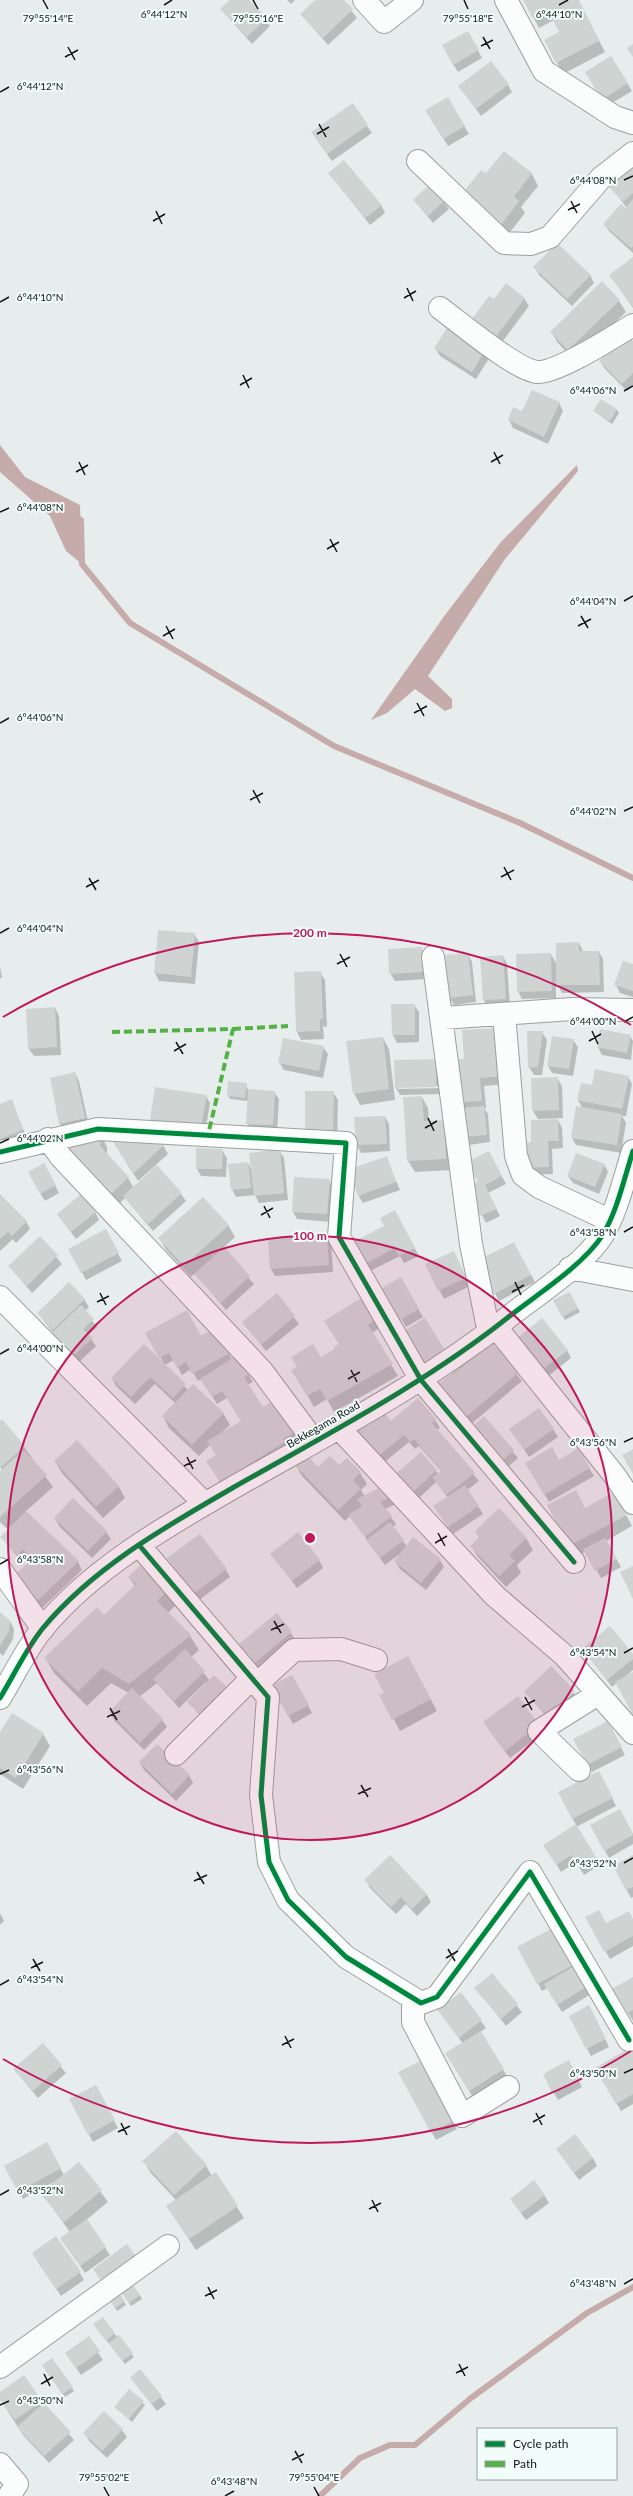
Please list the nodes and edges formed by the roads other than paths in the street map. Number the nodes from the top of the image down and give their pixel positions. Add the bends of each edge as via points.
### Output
1 (364, 0) edge
2 (412, 0) edge
3 (506, 0) edge
4 (633, 123) edge
5 (633, 153) edge
6 (418, 161) dead end
7 (440, 308) dead end
8 (633, 326) edge
9 (433, 957) dead end
10 (633, 1010) edge
11 (504, 1014) junction
12 (443, 1018) junction
13 (48, 1139) junction
14 (0, 1152) edge
15 (633, 1152) edge
16 (609, 1220) junction
17 (570, 1268) junction
18 (633, 1280) edge
19 (0, 1297) edge
20 (493, 1330) junction
21 (421, 1380) junction
22 (338, 1427) junction
23 (314, 1441) junction
24 (633, 1503) edge
25 (205, 1504) junction
26 (139, 1545) junction
27 (574, 1562) dead end
28 (0, 1569) edge
29 (43, 1629) junction
30 (376, 1660) dead end
31 (254, 1681) junction
32 (598, 1694) junction
33 (0, 1698) edge
34 (633, 1733) edge
35 (176, 1754) dead end
36 (579, 1770) dead end
37 (413, 1998) junction
38 (629, 2040) dead end
39 (508, 2087) dead end
40 (168, 2246) dead end
41 (0, 2368) edge
42 (0, 2464) edge
43 (8, 2496) edge

1 - 2 street via 384,22
3 - 4 street via 544,71 615,117
5 - 6 street via 601,178 550,238 531,244 504,243
7 - 8 street via 514,362 537,372 563,364
9 - 12 street
10 - 11 street via 572,1008
11 - 12 street
11 - 16 street via 516,1156 523,1175 538,1188
12 - 20 street via 471,1244
13 - 14 street
13 - 21 street via 98,1129 346,1143 339,1237
13 - 23 street via 60,1157 262,1371
15 - 16 street, Bekkegama Road
16 - 17 street, Bekkegama Road via 602,1236 585,1256
17 - 18 street
17 - 20 street, Bekkegama Road
19 - 25 street
20 - 21 street, Bekkegama Road
20 - 24 street via 615,1476
21 - 22 street, Bekkegama Road
21 - 27 street
22 - 23 street, Bekkegama Road
22 - 32 street via 495,1596 565,1656
23 - 25 street, Bekkegama Road
25 - 26 street, Bekkegama Road
26 - 29 street, Bekkegama Road via 83,1588
26 - 31 street
28 - 29 street
29 - 33 street, Bekkegama Road
30 - 31 street via 341,1649 294,1650
31 - 35 street
31 - 37 street via 268,1697 261,1795 269,1862 288,1900 346,1957
32 - 34 street
32 - 36 street via 539,1732
37 - 38 street via 421,2003 437,1998 530,1872
37 - 39 street via 413,2022 462,2116
40 - 41 street
42 - 43 street via 17,2484

